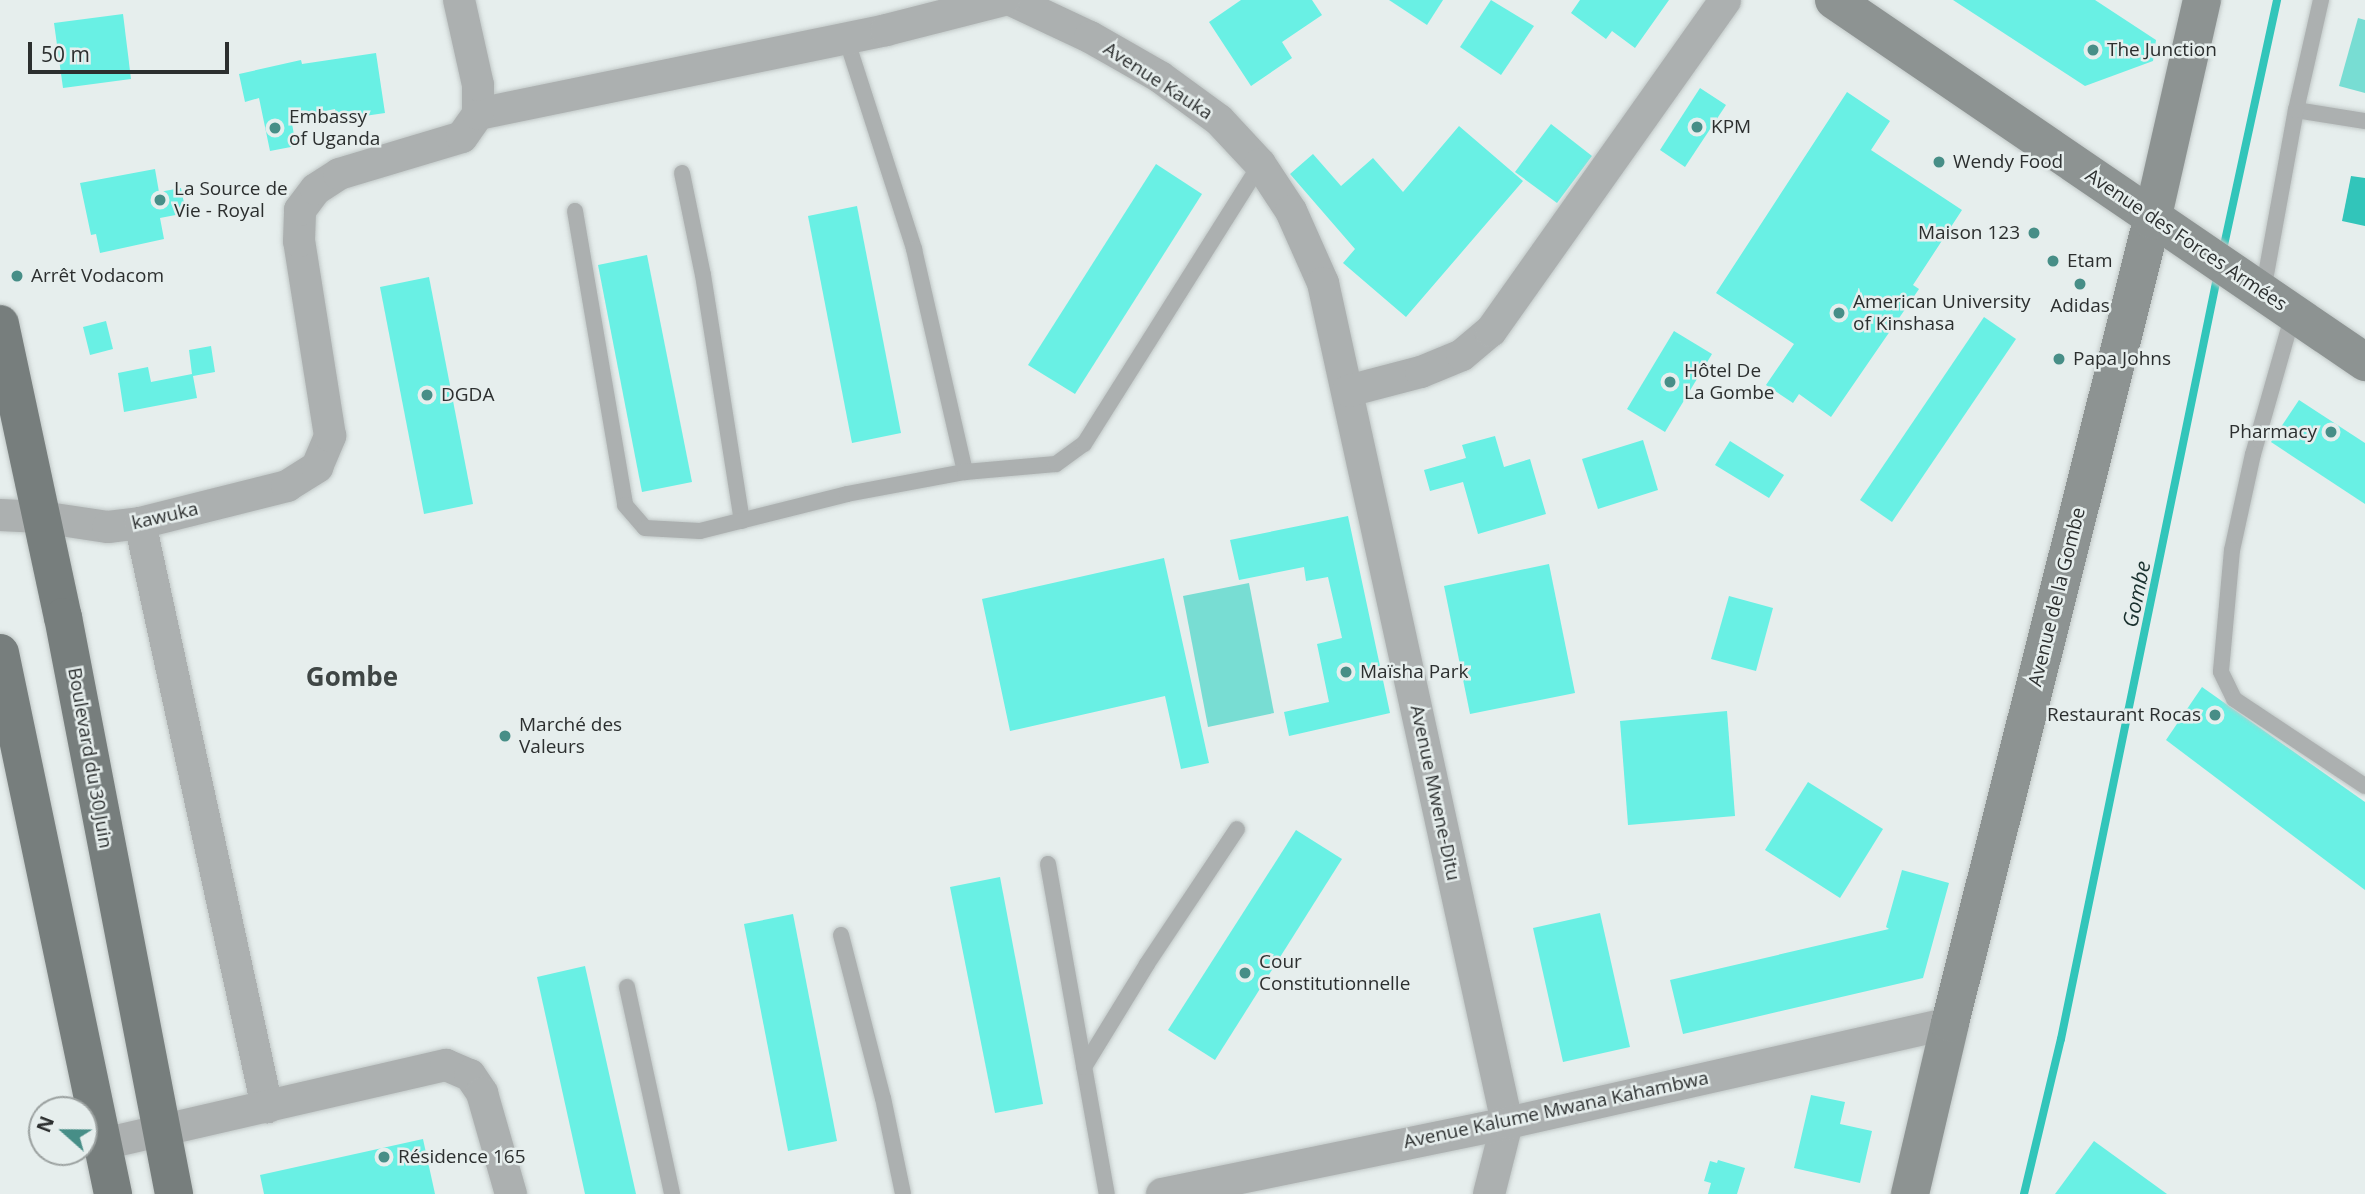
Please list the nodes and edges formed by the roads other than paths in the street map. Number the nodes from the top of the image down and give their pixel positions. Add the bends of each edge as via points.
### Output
1 (459, 0) edge
2 (1004, 0) edge
3 (1011, 0) edge
4 (1725, 0) edge
5 (1834, 0) edge
6 (2202, 0) edge
7 (2321, 0) edge
8 (846, 38) junction
9 (2296, 110) junction
10 (478, 114) junction
11 (2365, 121) edge
12 (1260, 164) junction
13 (682, 173) dead end
14 (575, 211) dead end
15 (2152, 219) junction
16 (2265, 293) junction
17 (0, 324) edge
18 (2365, 362) edge
19 (1348, 391) junction
20 (965, 472) junction
21 (0, 515) edge
22 (41, 517) junction
23 (742, 521) junction
24 (141, 523) junction
25 (0, 653) edge
26 (2365, 786) edge
27 (1237, 829) dead end
28 (1048, 864) dead end
29 (841, 935) dead end
30 (627, 987) dead end
31 (1950, 1023) junction
32 (1084, 1067) junction
33 (267, 1107) junction
34 (1507, 1123) junction
35 (162, 1132) junction
36 (103, 1144) junction
37 (1171, 1193) edge
38 (113, 1194) edge
39 (174, 1194) edge
40 (511, 1194) edge
41 (672, 1194) edge
42 (903, 1194) edge
43 (1107, 1194) edge
44 (1489, 1194) edge
45 (1910, 1194) edge

1 - 10 street via 478,85
2 - 8 street
3 - 12 street, Avenue Kauka via 1160,77 1219,120
4 - 19 street via 1492,331 1462,355 1421,372
5 - 15 street, Avenue des Forces Armées
6 - 15 street, Avenue de la Gombe
7 - 9 lane
8 - 10 street
8 - 20 lane via 914,249
9 - 11 lane
9 - 16 lane
10 - 24 street, kawuka via 462,137 339,174 316,189 300,210 299,241 330,436 317,467 287,486
12 - 19 street, Avenue Kauka via 1291,211 1324,283
12 - 20 lane via 1084,444 1056,464
13 - 23 lane
14 - 23 lane via 625,505 645,528 700,531
15 - 16 street, Avenue des Forces Armées
15 - 31 street, Avenue de la Gombe
16 - 18 street, Avenue des Forces Armées
16 - 26 lane via 2253,454 2232,550 2221,672 2234,699
17 - 22 main road, Boulevard du 30 Juin
19 - 34 street, Avenue Mwene-Ditu
20 - 23 lane via 847,494
21 - 22 street, kawuka
22 - 24 street, kawuka via 108,527
22 - 35 main road, Boulevard du 30 Juin
24 - 33 street
25 - 36 main road
27 - 32 lane
28 - 32 lane
29 - 42 lane
30 - 41 lane
31 - 34 street, Avenue Kalume Mwana Kahambwa
31 - 45 street, Avenue de la Gombe
32 - 43 lane
33 - 35 street
33 - 40 street via 446,1065 470,1075 482,1093
34 - 37 street, Avenue Kalume Mwana Kahambwa
34 - 44 street, Avenue Mwene-Ditu
35 - 36 street
35 - 39 main road, Boulevard du 30 Juin
36 - 38 main road

